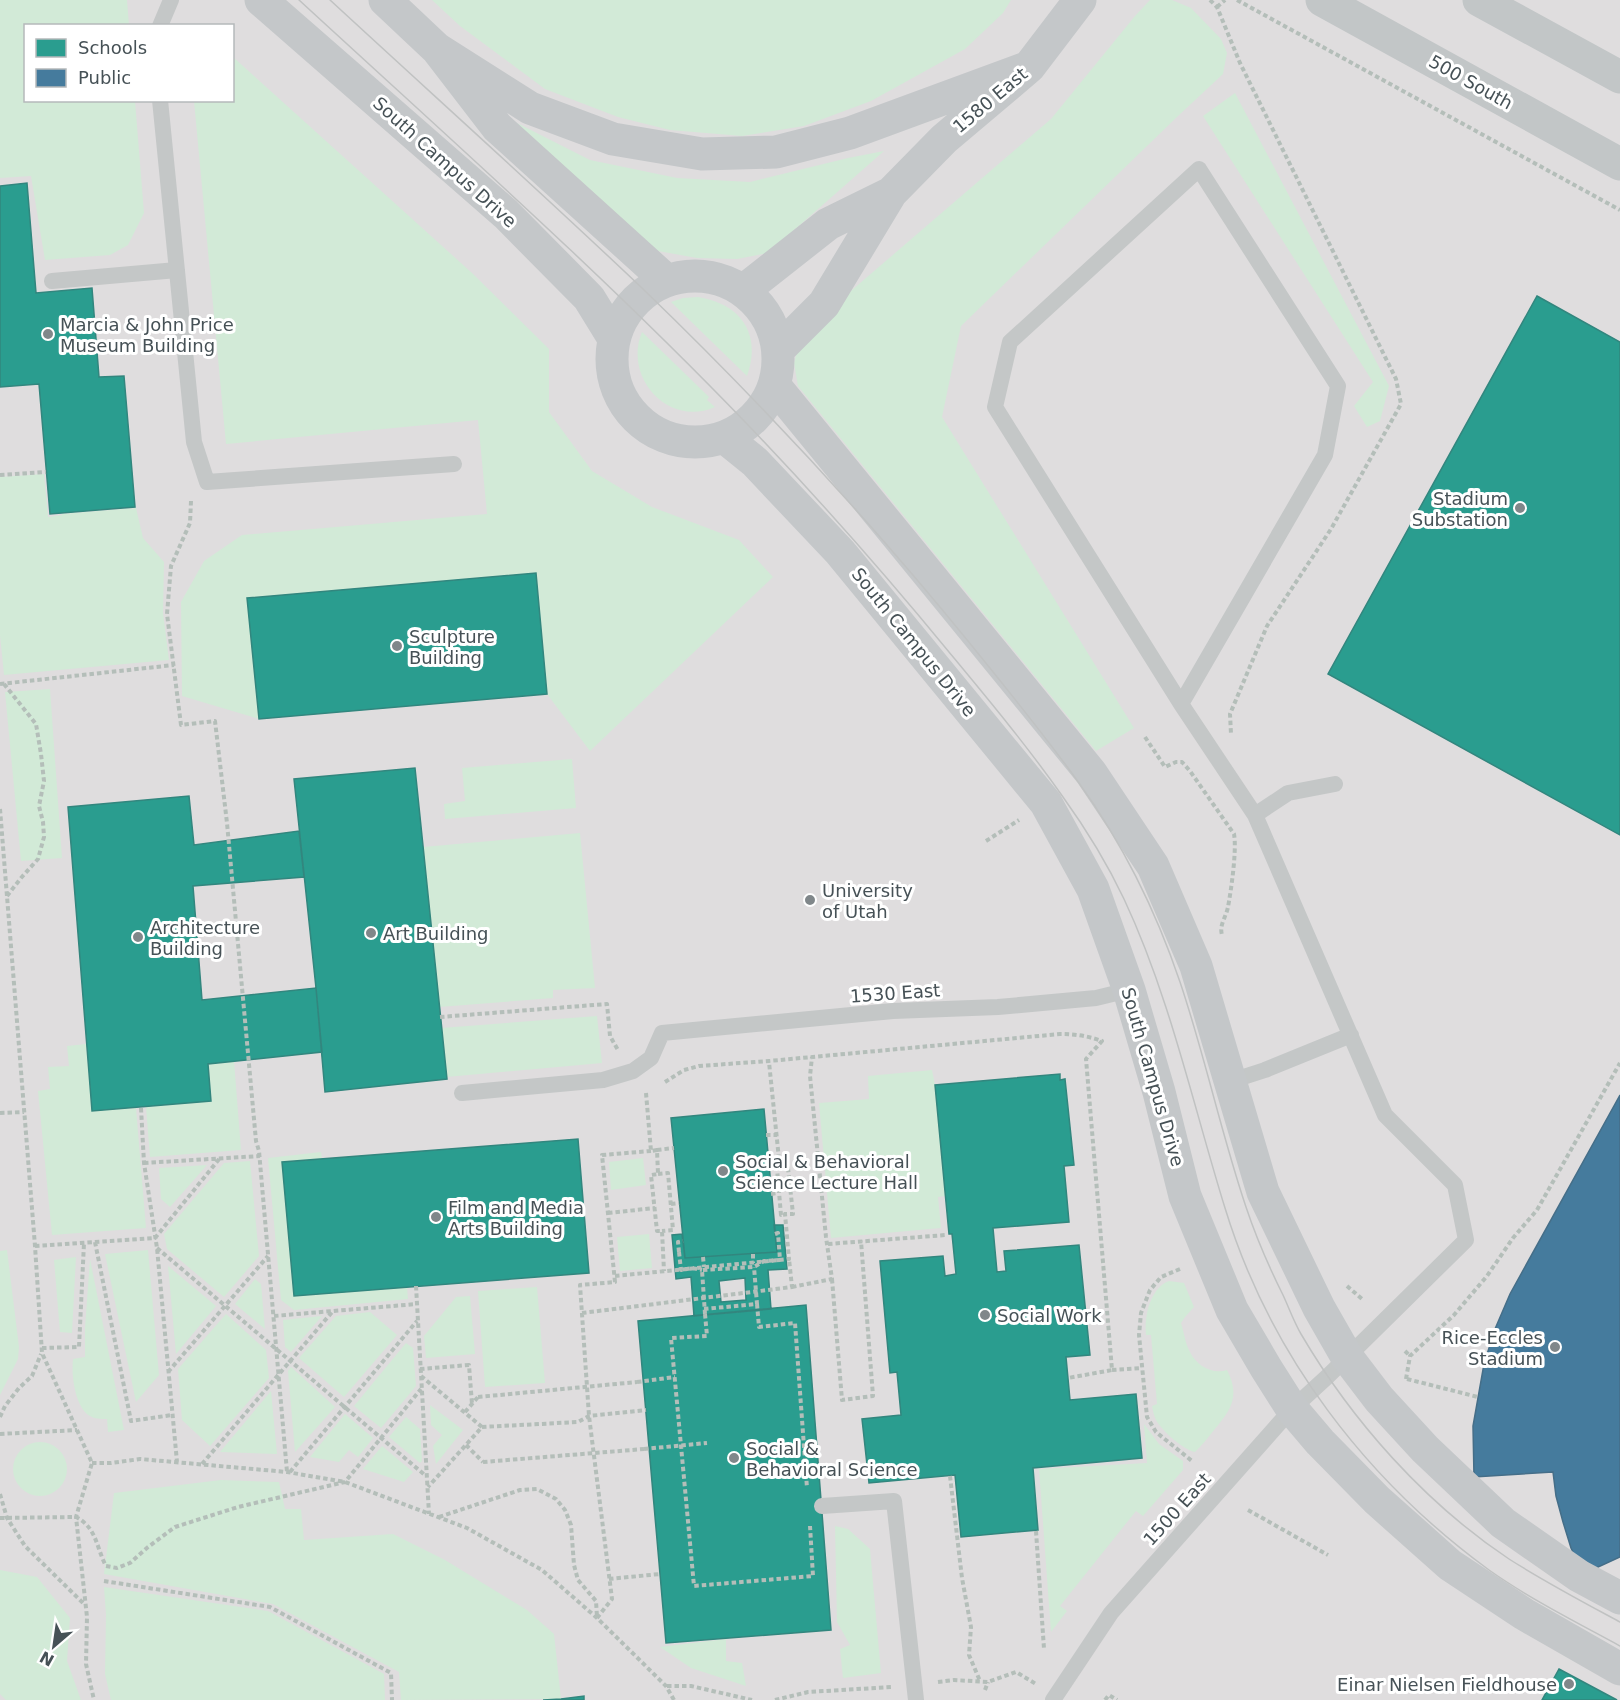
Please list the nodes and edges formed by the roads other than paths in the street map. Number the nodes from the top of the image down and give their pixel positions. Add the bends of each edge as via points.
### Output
1 (171, 0) edge
2 (261, 0) edge
3 (385, 0) edge
4 (1080, 0) edge
5 (1322, 0) edge
6 (1479, 0) edge
7 (161, 24) edge
8 (437, 49) junction
9 (1029, 68) junction
10 (1620, 77) edge
11 (160, 102) edge
12 (1620, 164) edge
13 (891, 192) junction
14 (177, 270) junction
15 (666, 280) junction
16 (52, 281) dead end
17 (743, 291) junction
18 (613, 337) junction
19 (778, 350) junction
20 (774, 385) junction
21 (724, 437) junction
22 (454, 464) dead end
23 (1181, 704) junction
24 (1335, 784) dead end
25 (1256, 815) junction
26 (1129, 990) junction
27 (1351, 1035) junction
28 (1231, 1081) junction
29 (462, 1093) dead end
30 (1347, 1357) junction
31 (1292, 1409) junction
32 (822, 1506) dead end
33 (1620, 1598) edge
34 (1620, 1669) edge
35 (916, 1700) edge
36 (1053, 1700) edge

1 - 7 lane
2 - 18 street, South Campus Drive via 506,214 589,298
3 - 8 street
4 - 9 street, 1580 East
5 - 12 main road, 500 South
6 - 10 main road
8 - 9 street via 530,108 612,139 702,154 776,152 850,133
8 - 15 street via 497,127
9 - 13 street, 1580 East via 944,139
11 - 14 lane
13 - 17 street, 1580 East via 828,224
13 - 19 street, 1580 East via 824,304
14 - 16 lane
14 - 22 lane via 194,442 207,482
15 - 17 street via 692,275 719,279
15 - 18 street via 645,291 629,306
17 - 19 street via 760,306 772,327
18 - 21 street via 611,368 620,397 639,421 664,437 694,442
19 - 20 street
20 - 21 street via 762,409 747,424
20 - 28 street via 1091,773 1153,866 1196,966
21 - 26 street, South Campus Drive via 755,462 840,552 1046,803 1093,889
23 - 23 lane via 995,407 1010,342 1199,170 1338,386 1325,455
23 - 25 lane
24 - 25 lane via 1288,793
25 - 27 lane
26 - 29 lane, 1530 East via 1096,998 893,1011 662,1033 651,1058 633,1071 603,1080
26 - 31 street, South Campus Drive via 1185,1196 1232,1310
27 - 28 lane
27 - 30 lane, 1500 East via 1385,1115 1455,1185 1466,1240
28 - 30 street via 1263,1192
30 - 31 lane, 1500 East
30 - 33 street via 1379,1400 1425,1449 1503,1523
31 - 34 street, South Campus Drive via 1377,1500 1450,1565 1524,1614
31 - 36 lane, 1500 East via 1111,1613
32 - 35 lane via 894,1500

